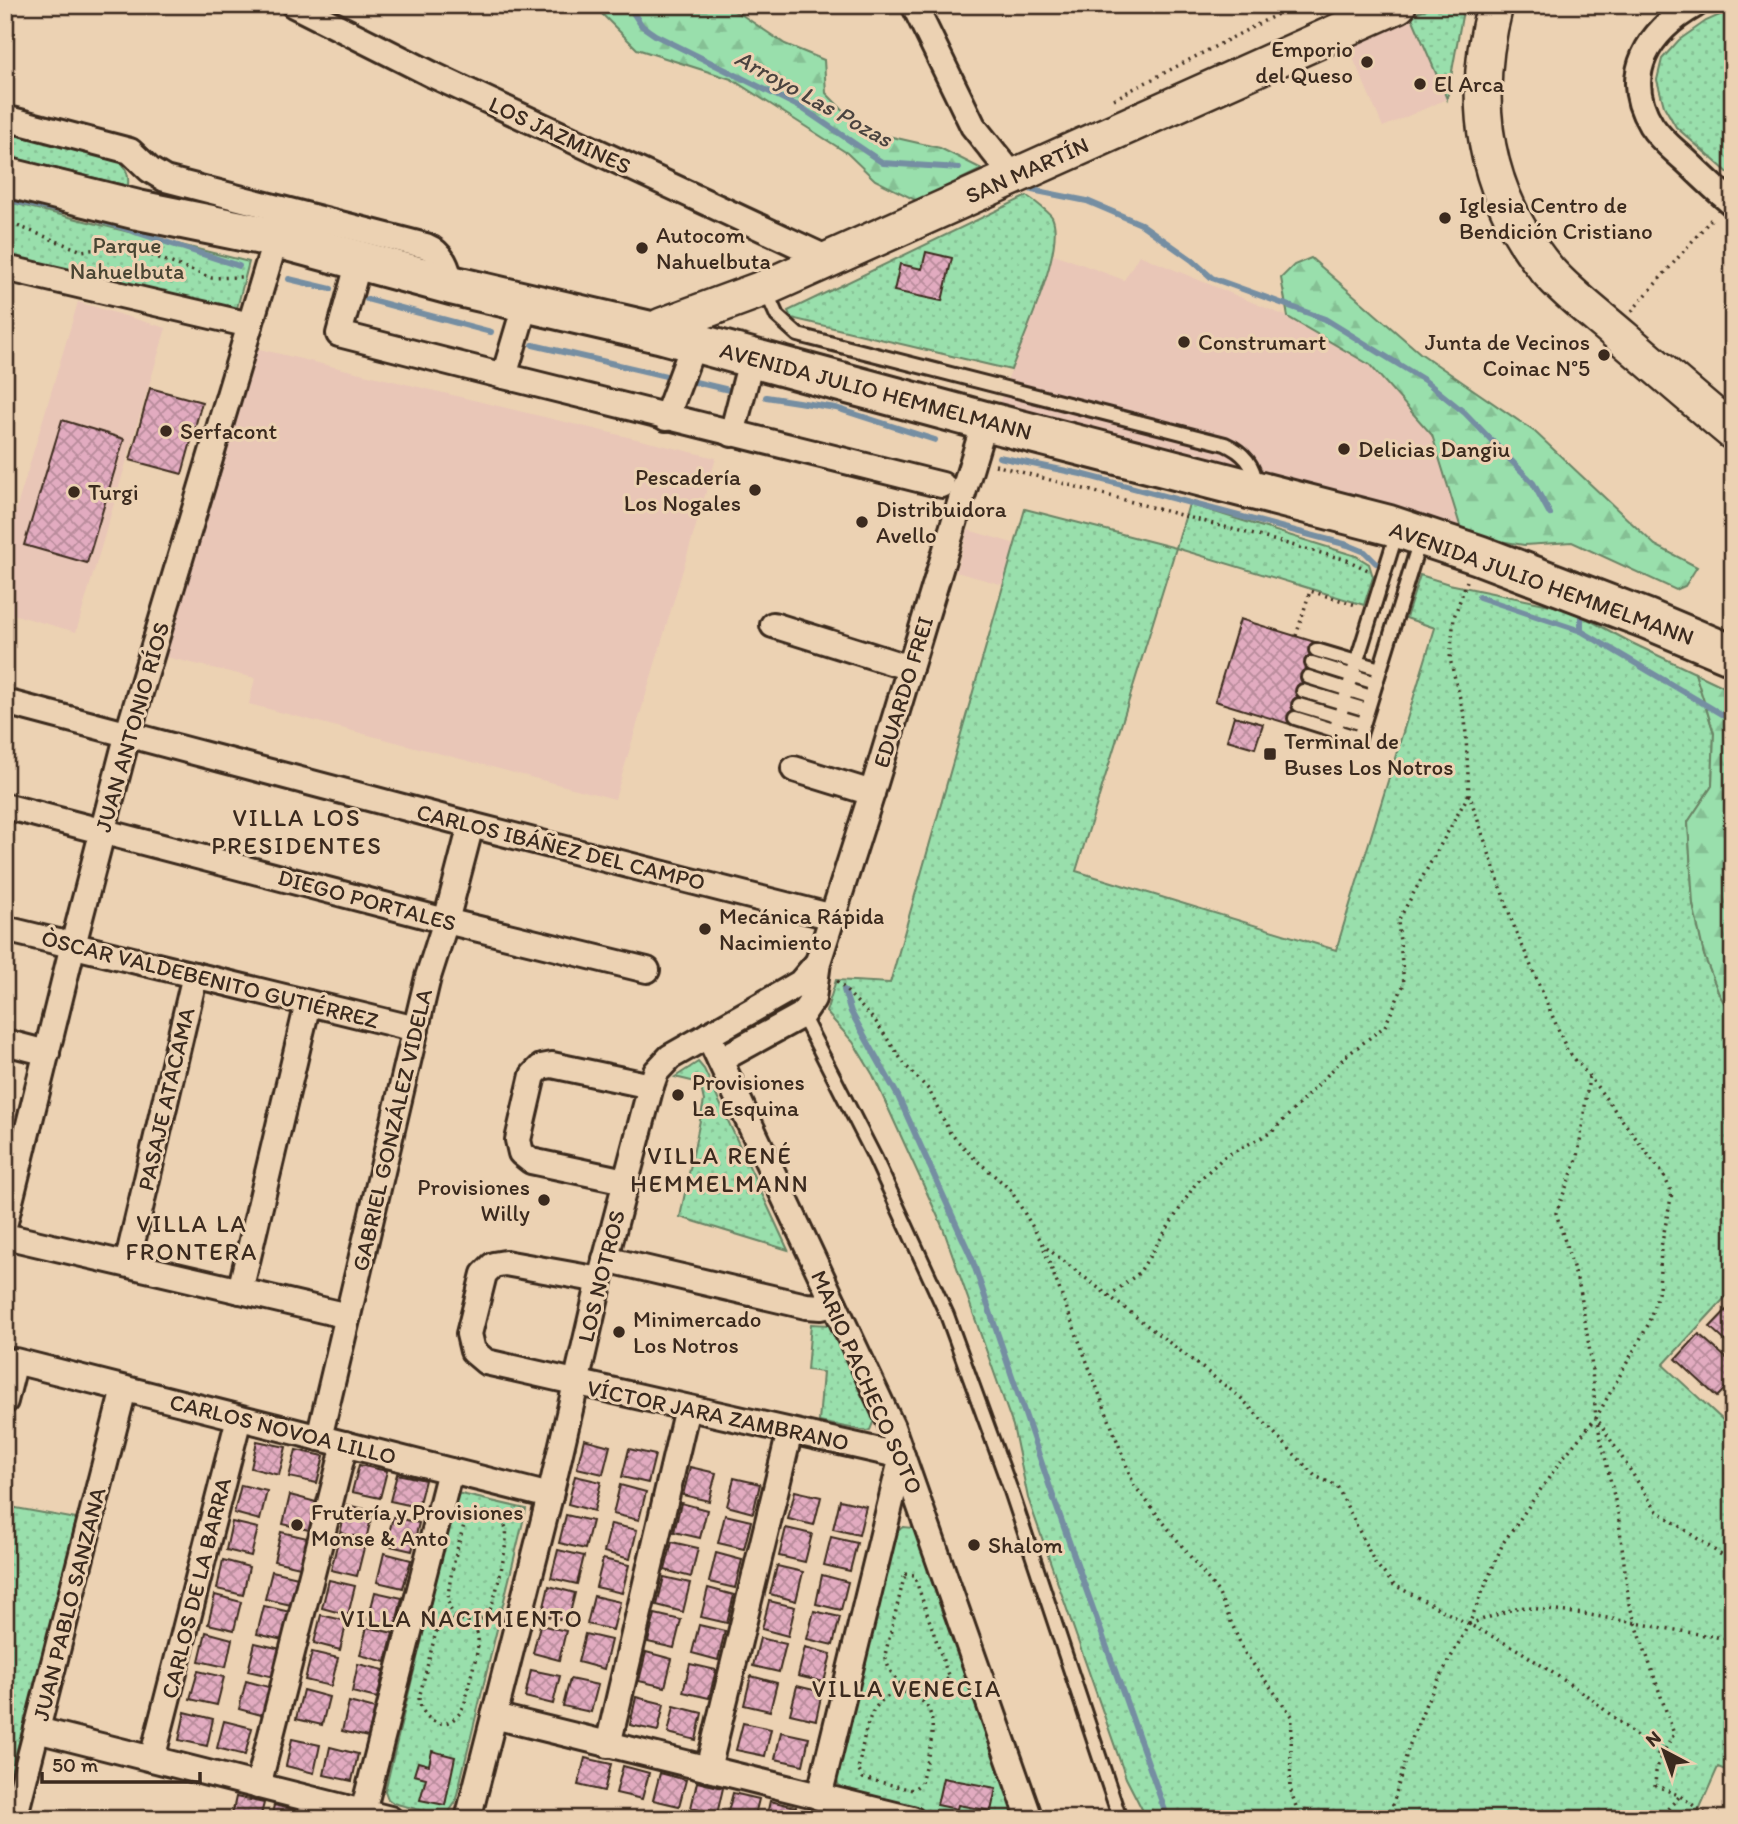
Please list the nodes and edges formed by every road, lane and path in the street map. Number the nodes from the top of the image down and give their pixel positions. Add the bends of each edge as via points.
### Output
1 (294, 5) edge
2 (914, 5) edge
3 (1295, 5) edge
4 (1398, 5) edge
5 (1495, 5) edge
6 (1695, 5) edge
7 (1110, 101) dead end
8 (5, 118) edge
9 (1013, 176) junction
10 (5, 177) edge
11 (1731, 202) edge
12 (5, 221) edge
13 (275, 238) junction
14 (828, 259) junction
15 (359, 261) junction
16 (5, 268) edge
17 (264, 276) junction
18 (451, 285) junction
19 (765, 288) junction
20 (526, 302) junction
21 (250, 325) junction
22 (1614, 331) junction
23 (676, 338) junction
24 (752, 356) junction
25 (504, 376) junction
26 (666, 418) junction
27 (985, 421) junction
28 (1733, 432) edge
29 (733, 434) junction
30 (973, 460) junction
31 (942, 485) dead end
32 (1256, 491) junction
33 (1410, 532) junction
34 (1479, 555) junction
35 (1370, 571) dead end
36 (1362, 607) dead end
37 (773, 625) dead end
38 (1296, 636) dead end
39 (1316, 650) dead end
40 (1733, 655) edge
41 (1356, 662) junction
42 (1312, 663) dead end
43 (910, 668) junction
44 (1380, 669) junction
45 (1352, 676) junction
46 (1308, 677) dead end
47 (1376, 683) junction
48 (1348, 690) junction
49 (1303, 691) dead end
50 (1371, 697) junction
51 (5, 702) edge
52 (1344, 704) junction
53 (1299, 705) dead end
54 (1367, 710) junction
55 (1339, 717) junction
56 (1295, 718) dead end
57 (1363, 724) junction
58 (1335, 731) junction
59 (128, 733) junction
60 (794, 769) dead end
61 (872, 793) junction
62 (1469, 794) junction
63 (5, 806) edge
64 (471, 825) junction
65 (102, 831) junction
66 (833, 917) junction
67 (446, 921) junction
68 (5, 929) edge
69 (73, 945) junction
70 (818, 962) junction
71 (648, 970) dead end
72 (195, 975) junction
73 (308, 1003) junction
74 (802, 1015) junction
75 (416, 1029) junction
76 (708, 1035) junction
77 (5, 1042) edge
78 (47, 1053) junction
79 (720, 1060) junction
80 (1589, 1076) junction
81 (651, 1086) junction
82 (16, 1134) edge
83 (625, 1181) junction
84 (5, 1222) edge
85 (5, 1236) edge
86 (1044, 1246) junction
87 (127, 1264) junction
88 (603, 1270) junction
89 (240, 1291) junction
90 (1109, 1296) junction
91 (834, 1304) junction
92 (348, 1316) junction
93 (575, 1384) junction
94 (124, 1389) junction
95 (5, 1401) edge
96 (687, 1408) junction
97 (239, 1418) junction
98 (1595, 1418) junction
99 (790, 1431) junction
100 (319, 1438) junction
101 (345, 1444) junction
102 (902, 1456) junction
103 (450, 1471) junction
104 (551, 1496) junction
105 (1733, 1563) edge
106 (448, 1596) joint
107 (1635, 1623) junction
108 (1469, 1624) junction
109 (1733, 1640) edge
110 (913, 1695) junction
111 (419, 1698) joint
112 (494, 1716) junction
113 (37, 1730) junction
114 (608, 1745) junction
115 (1661, 1755) junction
116 (152, 1759) junction
117 (708, 1769) junction
118 (258, 1786) junction
119 (1680, 1796) junction
120 (819, 1797) junction
121 (363, 1812) junction
122 (14, 1819) edge
123 (390, 1819) edge
124 (468, 1819) edge
125 (912, 1819) edge
126 (1030, 1819) edge
127 (1120, 1819) edge
128 (1300, 1819) edge
129 (1389, 1819) edge
130 (1658, 1819) edge
131 (1713, 1819) edge

1 - 14 street, LOS JAZMINES via 433,75
2 - 9 street via 973,127
3 - 7 path
4 - 9 street, SAN MARTÍN
5 - 22 street via 1482,90 1494,174 1532,250 1569,293
6 - 11 street via 1668,21 1649,45 1640,74 1641,101 1661,138
8 - 18 street via 130,151 165,179 426,246 446,264
9 - 14 street, SAN MARTÍN
10 - 13 highway, AVENIDA JULIO HEMMELMANN
11 - 22 path
12 - 17 path via 82,251 132,248 212,278
13 - 15 highway, AVENIDA JULIO HEMMELMANN
13 - 17 street, JUAN ANTONIO RÍOS
14 - 19 street, SAN MARTÍN
15 - 18 highway, AVENIDA JULIO HEMMELMANN
15 - 25 street via 339,334
16 - 21 street
17 - 21 street, JUAN ANTONIO RÍOS
18 - 20 highway, AVENIDA JULIO HEMMELMANN
19 - 23 street, SAN MARTÍN via 662,326
19 - 32 lane via 777,316 799,335 1225,444 1248,461
20 - 23 highway, AVENIDA JULIO HEMMELMANN
20 - 25 street
21 - 59 street, JUAN ANTONIO RÍOS
22 - 28 street
23 - 24 highway, AVENIDA JULIO HEMMELMANN
23 - 26 street
24 - 27 highway, AVENIDA JULIO HEMMELMANN
24 - 29 street
25 - 26 street
26 - 29 street
27 - 30 street, EDUARDO FREI
27 - 32 highway, AVENIDA JULIO HEMMELMANN
29 - 31 street
30 - 35 path via 1347,560
30 - 43 street, EDUARDO FREI
32 - 33 highway, AVENIDA JULIO HEMMELMANN
33 - 34 highway, AVENIDA JULIO HEMMELMANN
33 - 41 lane
33 - 44 lane
34 - 40 highway, AVENIDA JULIO HEMMELMANN
34 - 62 path via 1454,617 1450,659 1465,718
36 - 38 path via 1310,591
37 - 43 street
39 - 41 lane
41 - 44 lane
41 - 45 lane
42 - 45 lane
43 - 61 street, EDUARDO FREI
44 - 47 lane
45 - 47 lane
45 - 48 lane
46 - 48 lane
47 - 50 lane
48 - 50 lane
48 - 52 lane
49 - 52 lane
50 - 54 lane
51 - 59 street, CARLOS IBÁÑEZ DEL CAMPO
52 - 54 lane
52 - 55 lane
53 - 55 lane
54 - 57 lane
55 - 57 lane
55 - 58 lane
56 - 58 lane
57 - 58 lane via 1359,738
59 - 64 street, CARLOS IBÁÑEZ DEL CAMPO
59 - 65 street, JUAN ANTONIO RÍOS
60 - 61 street
61 - 66 street, EDUARDO FREI
62 - 80 path via 1518,937 1567,1050
62 - 90 path via 1398,921 1404,984 1385,1026 1346,1056 1272,1132 1224,1157 1196,1184 1139,1273
63 - 65 street, DIEGO PORTALES
64 - 66 street, CARLOS IBÁÑEZ DEL CAMPO
64 - 67 street, GABRIEL GONZÁLEZ VIDELA
65 - 67 street, DIEGO PORTALES
65 - 69 street, JUAN ANTONIO RÍOS
66 - 70 street, EDUARDO FREI
67 - 71 street, DIEGO PORTALES
67 - 75 street, GABRIEL GONZÁLEZ VIDELA
68 - 69 street, ÒSCAR VALDEBENITO GUTIÉRREZ
69 - 72 street, ÒSCAR VALDEBENITO GUTIÉRREZ
69 - 78 street, JUAN ANTONIO RÍOS
70 - 74 street via 813,999
70 - 76 street, LOS NOTROS via 800,983
70 - 86 path via 876,1022 905,1065 929,1090 950,1133 1010,1189
72 - 73 street, ÒSCAR VALDEBENITO GUTIÉRREZ
72 - 87 street, PASAJE ATACAMA
73 - 75 street, ÒSCAR VALDEBENITO GUTIÉRREZ
73 - 89 street
74 - 79 street
74 - 127 lane via 947,1315
75 - 92 street, GABRIEL GONZÁLEZ VIDELA
76 - 79 street, MARIO PACHECO SOTO
76 - 81 street, LOS NOTROS via 663,1064
77 - 78 street
78 - 82 street, JUAN ANTONIO RÍOS
79 - 91 street, MARIO PACHECO SOTO
80 - 98 path via 1578,1157 1556,1213 1580,1289
80 - 98 path via 1663,1174 1672,1193 1661,1247 1659,1290 1647,1325
81 - 83 street, LOS NOTROS
81 - 83 street via 552,1065 533,1075 518,1140 522,1153 531,1161
82 - 84 street, JUAN ANTONIO RÍOS
83 - 88 street, LOS NOTROS
85 - 87 street
86 - 90 path
86 - 128 path via 1134,1485 1218,1592 1244,1652 1292,1716 1290,1788
87 - 89 street
88 - 91 street via 806,1306
88 - 93 street, LOS NOTROS
88 - 93 street, VÍCTOR JARA ZAMBRANO via 493,1265 484,1274 469,1334 473,1351 486,1362
89 - 92 street
90 - 108 path via 1240,1397 1315,1476 1337,1486 1375,1563 1394,1585
91 - 102 street, MARIO PACHECO SOTO
92 - 100 street, GABRIEL GONZÁLEZ VIDELA
93 - 96 street, VÍCTOR JARA ZAMBRANO
93 - 104 street, LOS NOTROS
94 - 95 street, CARLOS NOVOA LILLO via 15,1362
94 - 97 street, CARLOS NOVOA LILLO
94 - 113 street, JUAN PABLO SANZANA
96 - 99 street, VÍCTOR JARA ZAMBRANO
96 - 114 street
97 - 100 street, CARLOS NOVOA LILLO
97 - 116 street, CARLOS DE LA BARRA
98 - 105 path via 1656,1510
98 - 107 path via 1618,1513
98 - 108 path via 1503,1543
99 - 102 street, VÍCTOR JARA ZAMBRANO
99 - 117 street
100 - 101 street, CARLOS NOVOA LILLO
101 - 103 street, CARLOS NOVOA LILLO
101 - 118 street
102 - 120 street
102 - 126 street, MARIO PACHECO SOTO
103 - 104 street, CARLOS NOVOA LILLO
103 - 121 street
104 - 112 street, LOS NOTROS
106 - 106 path via 451,1611 462,1620 477,1620 492,1606 507,1535 502,1521 489,1512 474,1514 464,1525
107 - 108 path via 1519,1607
107 - 109 path
107 - 115 path via 1674,1734
108 - 115 path via 1589,1697
108 - 129 path via 1427,1701
110 - 110 path via 922,1700 933,1719 921,1783 913,1790 863,1778 858,1769 875,1706 892,1693
110 - 110 path via 895,1679 886,1655 905,1574 914,1575 949,1678
111 - 111 path via 422,1712 433,1721 447,1722 459,1714 479,1642 468,1623 454,1619 436,1632
112 - 114 street
112 - 124 street, LOS NOTROS
113 - 116 street
113 - 122 street, JUAN PABLO SANZANA
114 - 117 street
115 - 119 path via 1655,1786
116 - 118 street
117 - 120 street
118 - 121 street
119 - 130 path
119 - 131 path
120 - 125 street
121 - 123 street

